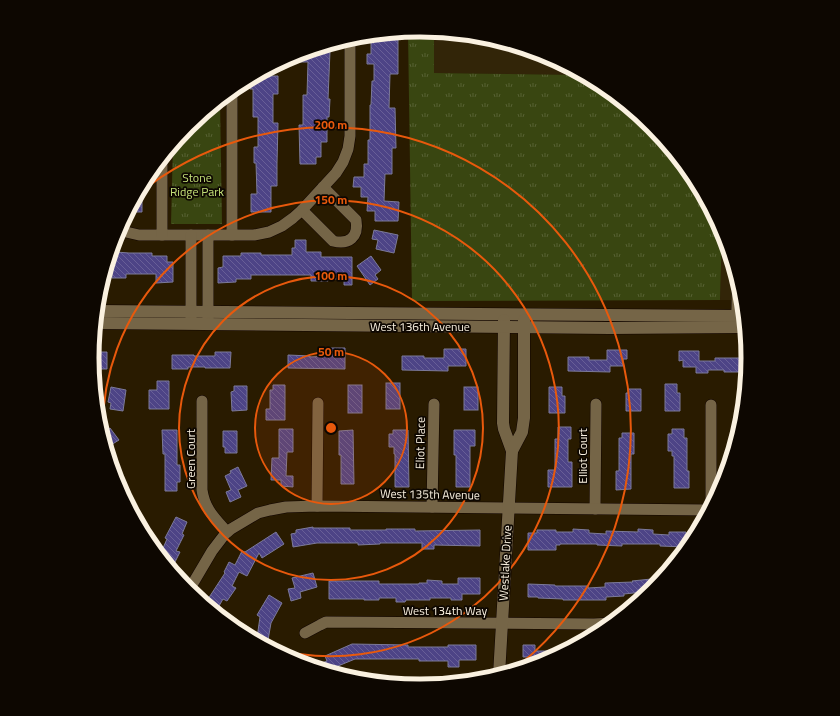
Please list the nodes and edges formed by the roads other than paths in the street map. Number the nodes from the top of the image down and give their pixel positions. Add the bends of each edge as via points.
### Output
1 (350, 45) edge
2 (232, 98) edge
3 (162, 167) edge
4 (323, 187) junction
5 (302, 210) junction
6 (125, 231) edge
7 (162, 235) junction
8 (191, 235) junction
9 (208, 235) junction
10 (232, 235) junction
11 (103, 311) edge
12 (191, 312) junction
13 (208, 318) junction
14 (504, 320) junction
15 (524, 321) junction
16 (739, 322) edge
17 (101, 323) edge
18 (191, 324) junction
19 (202, 402) dead end
20 (318, 403) dead end
21 (434, 404) dead end
22 (596, 404) dead end
23 (711, 406) dead end
24 (512, 451) junction
25 (711, 494) edge
26 (317, 506) junction
27 (432, 507) junction
28 (509, 508) junction
29 (595, 509) junction
30 (703, 510) edge
31 (227, 532) junction
32 (192, 584) edge
33 (502, 624) junction
34 (600, 624) edge
35 (305, 633) dead end
36 (499, 669) edge

1 - 4 street via 348,149 336,173
2 - 10 street
3 - 7 street
4 - 5 street
4 - 5 street via 356,220 356,231 351,240 333,241
5 - 10 street via 282,226 269,232
6 - 7 street
7 - 8 street
8 - 9 street
8 - 12 street
9 - 10 street
9 - 13 street
11 - 12 main road, West 136th Avenue
12 - 13 main road, West 136th Avenue
12 - 18 street
13 - 14 main road, West 136th Avenue
13 - 18 main road, West 136th Avenue
14 - 15 main road, West 136th Avenue
14 - 24 main road, Westlake Drive via 503,423
15 - 16 main road, West 136th Avenue via 610,328
15 - 24 main road, Westlake Drive via 524,418 522,432
17 - 18 main road, West 136th Avenue
19 - 31 street, Green Court via 203,499 207,509
20 - 26 street
21 - 27 street, Eliot Place
22 - 29 street, Elliot Court
23 - 25 street
24 - 28 main road, Westlake Drive
26 - 27 street, West 135th Avenue
26 - 31 street, West 135th Avenue via 286,507 258,513
27 - 28 street, West 135th Avenue
28 - 29 street, West 135th Avenue
28 - 33 main road, Westlake Drive
29 - 30 street, West 135th Avenue
31 - 32 street, West 135th Avenue via 212,551
33 - 34 street, West 134th Way
33 - 35 street, West 134th Way via 326,622
33 - 36 main road, Westlake Drive

